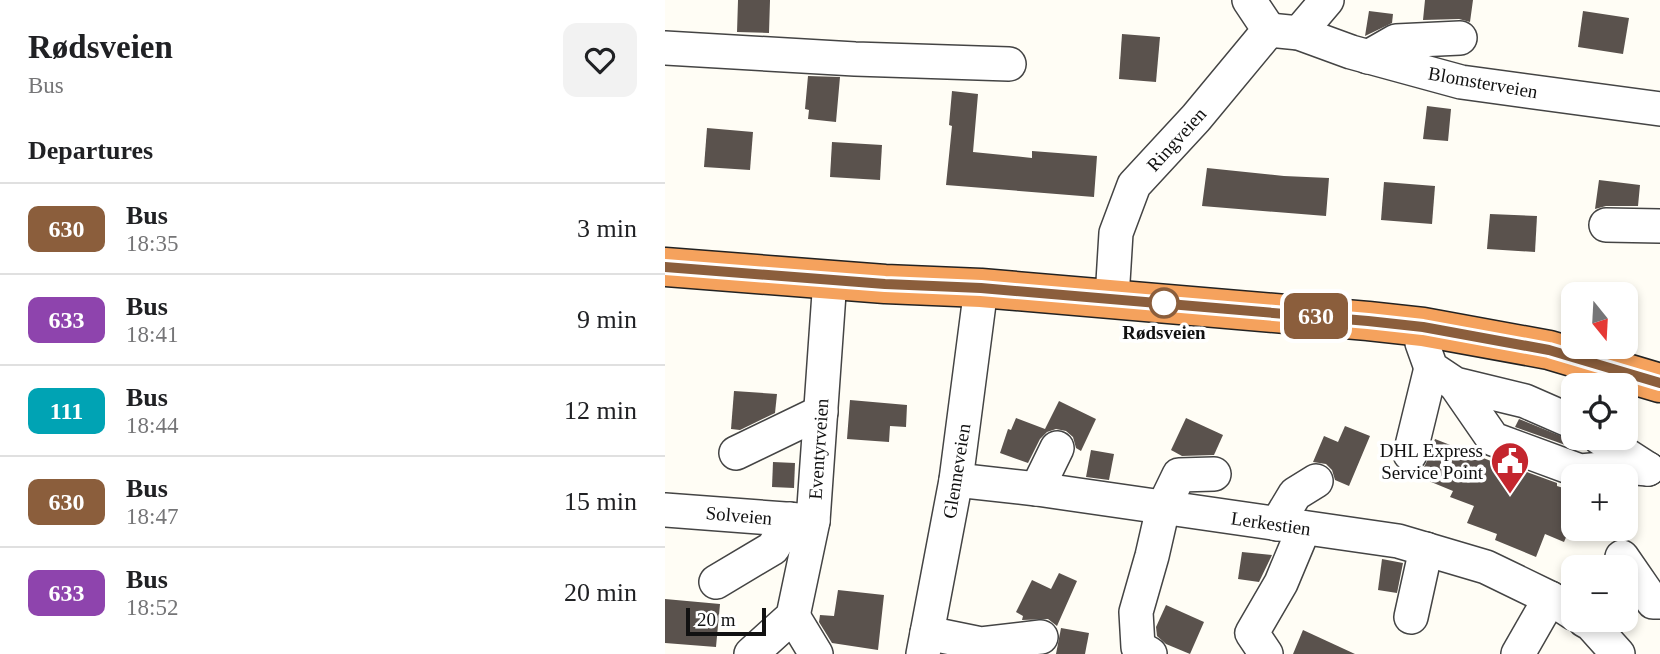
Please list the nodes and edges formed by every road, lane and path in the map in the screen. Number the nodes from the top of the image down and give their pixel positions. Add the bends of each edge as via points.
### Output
1 (1249, 0) edge
2 (1327, 0) edge
3 (1284, 32) junction
4 (1460, 38) dead end
5 (665, 48) edge
6 (1368, 57) junction
7 (1009, 64) dead end
8 (1660, 109) edge
9 (1605, 225) dead end
10 (1660, 226) edge
11 (665, 267) edge
12 (830, 279) junction
13 (981, 288) junction
14 (1112, 298) junction
15 (1423, 327) junction
16 (1443, 376) junction
17 (1660, 383) edge
18 (821, 412) junction
19 (1561, 417) edge
20 (1057, 448) dead end
21 (1620, 450) edge
22 (736, 453) dead end
23 (1411, 454) dead end
24 (1654, 470) edge
25 (1214, 474) dead end
26 (955, 480) junction
27 (1316, 481) dead end
28 (1037, 489) junction
29 (1163, 508) junction
30 (665, 510) edge
31 (801, 520) junction
32 (1290, 526) junction
33 (1426, 550) junction
34 (1638, 581) edge
35 (716, 582) dead end
36 (1660, 603) edge
37 (1561, 605) edge
38 (1411, 617) dead end
39 (1598, 632) edge
40 (1041, 637) dead end
41 (806, 642) edge
42 (925, 644) edge
43 (751, 654) edge
44 (1150, 654) edge
45 (1266, 654) edge
46 (1518, 654) edge
47 (1618, 654) edge

1 - 3 street
2 - 3 street, Ringveien
3 - 6 street, Blomsterveien
3 - 14 street, Ringveien via 1134,186 1116,233
4 - 6 street via 1396,41
5 - 7 street
6 - 8 street, Blomsterveien via 1461,82
9 - 10 street
11 - 12 highway
12 - 13 highway
12 - 18 street, Eventyrveien
13 - 14 highway
13 - 26 street, Glenneveien
14 - 15 highway
15 - 16 street via 1422,343
15 - 17 highway via 1549,350
16 - 19 street
16 - 23 street
16 - 24 street via 1493,439 1580,471
18 - 22 street
18 - 31 street, Eventyrveien
20 - 28 street
21 - 24 street
25 - 29 street via 1179,475
26 - 28 street, Lerkestien
26 - 42 street, Glenneveien
27 - 32 street via 1295,494
28 - 29 street, Lerkestien
29 - 32 street, Lerkestien
29 - 44 street via 1136,612 1138,647
30 - 31 street, Solveien
31 - 35 street via 773,548
31 - 41 street, Eventyrveien
32 - 33 street, Lerkestien via 1398,541
32 - 45 street via 1281,583 1252,633
33 - 37 street, Lerkestien via 1486,567
33 - 38 street
34 - 36 street via 1653,603
37 - 46 street
39 - 47 street
40 - 42 street
41 - 43 street, Eventyrveien

